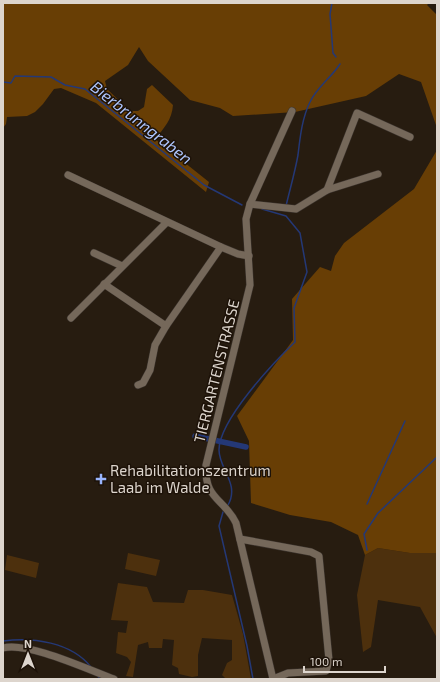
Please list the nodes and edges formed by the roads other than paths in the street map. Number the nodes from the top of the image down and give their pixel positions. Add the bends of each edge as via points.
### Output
1 (292, 112) dead end
2 (410, 137) dead end
3 (378, 174) dead end
4 (68, 175) dead end
5 (327, 190) junction
6 (250, 204) junction
7 (166, 223) junction
8 (221, 247) junction
9 (94, 253) dead end
10 (249, 256) junction
11 (122, 266) junction
12 (104, 284) junction
13 (71, 318) dead end
14 (166, 326) junction
15 (138, 385) dead end
16 (240, 539) junction
17 (3, 648) edge
18 (114, 679) edge
19 (273, 679) edge

1 - 6 street, TIERGARTENSTRASSE
2 - 5 street via 357,113
3 - 5 street
4 - 7 street
5 - 6 street via 296,209
6 - 10 street, TIERGARTENSTRASSE via 246,219
7 - 8 street
7 - 11 street
8 - 10 street
8 - 14 street
9 - 11 street
10 - 16 street, TIERGARTENSTRASSE via 250,285 206,465 208,486 218,502 232,515
11 - 12 street
12 - 13 street
12 - 14 street
14 - 15 street via 155,345 150,370 143,383
16 - 19 street, TIERGARTENSTRASSE
16 - 19 street via 311,552 319,556 329,660 326,671 288,673
17 - 18 street via 12,646 31,650

